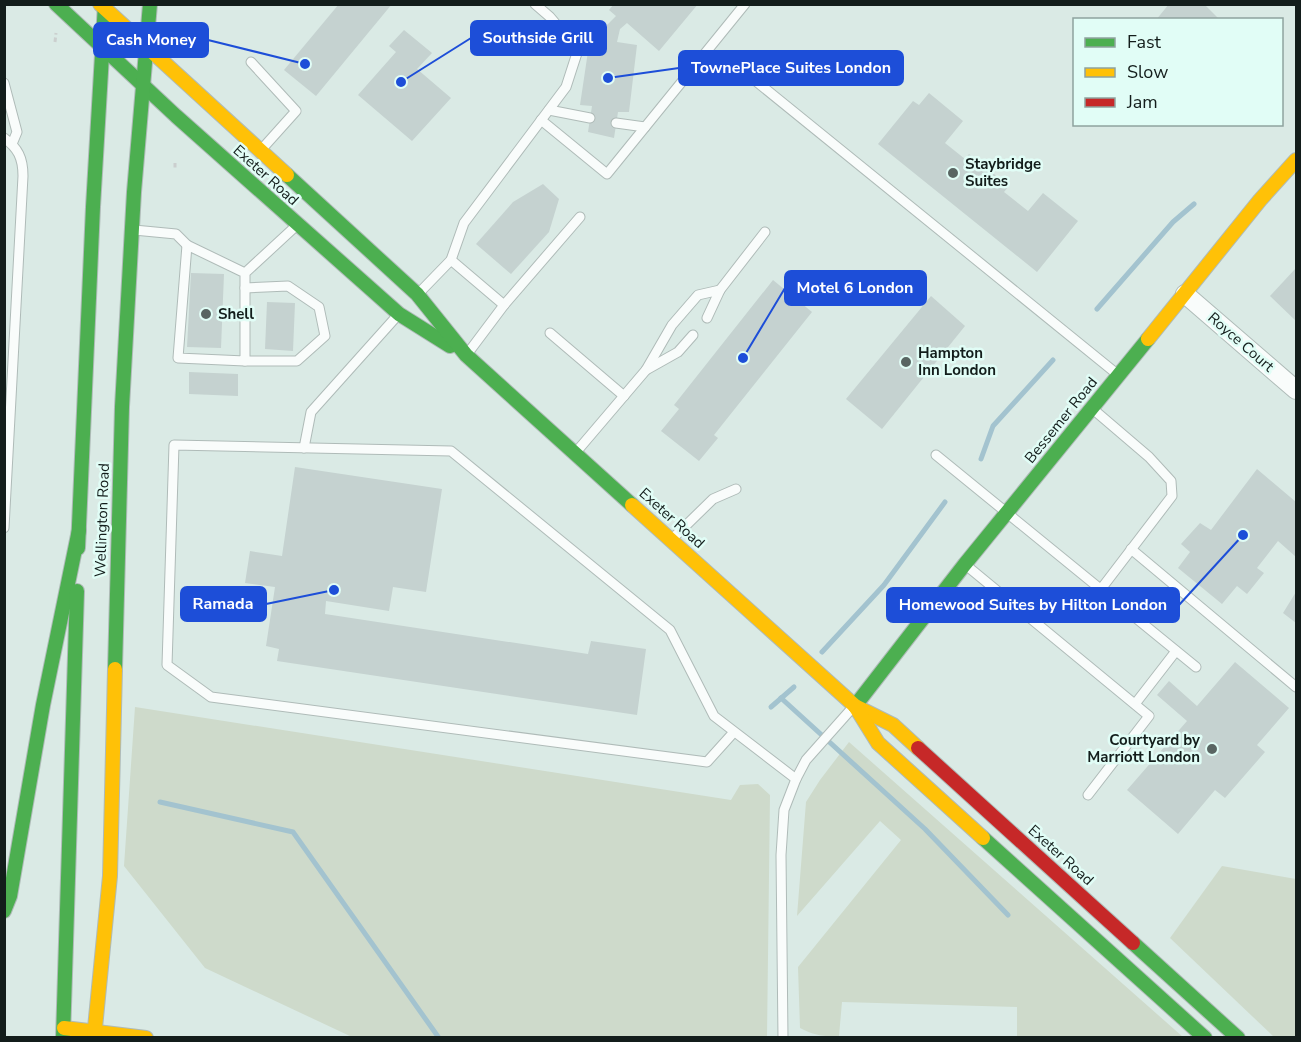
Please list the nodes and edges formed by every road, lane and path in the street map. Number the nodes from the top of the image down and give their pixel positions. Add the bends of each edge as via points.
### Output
1 (56, 4) edge
2 (137, 4) edge
3 (150, 4) edge
4 (535, 4) edge
5 (745, 4) edge
6 (103, 6) edge
7 (56, 33) dead end
8 (55, 42) dead end
9 (142, 44) junction
10 (102, 46) junction
11 (251, 62) dead end
12 (757, 82) dead end
13 (4, 83) edge
14 (143, 84) junction
15 (549, 110) junction
16 (590, 118) dead end
17 (541, 120) junction
18 (616, 123) dead end
19 (645, 127) junction
20 (8, 141) edge
21 (260, 152) junction
22 (1296, 160) edge
23 (174, 163) dead end
24 (175, 168) dead end
25 (580, 218) dead end
26 (297, 225) junction
27 (132, 230) junction
28 (765, 232) dead end
29 (187, 245) junction
30 (451, 260) junction
31 (245, 273) junction
32 (245, 288) junction
33 (720, 290) junction
34 (417, 294) junction
35 (1185, 294) junction
36 (504, 305) junction
37 (399, 314) junction
38 (707, 318) dead end
39 (4, 321) edge
40 (16, 321) junction
41 (550, 333) dead end
42 (693, 335) dead end
43 (466, 355) junction
44 (245, 361) junction
45 (646, 370) junction
46 (1119, 375) junction
47 (1296, 390) edge
48 (624, 396) junction
49 (1092, 408) junction
50 (304, 448) junction
51 (576, 453) junction
52 (936, 455) dead end
53 (736, 489) dead end
54 (1006, 513) junction
55 (4, 528) edge
56 (79, 530) junction
57 (672, 540) junction
58 (1131, 549) junction
59 (965, 564) junction
60 (1101, 589) junction
61 (1176, 651) junction
62 (1196, 668) dead end
63 (1296, 687) edge
64 (1135, 704) junction
65 (855, 706) junction
66 (734, 732) junction
67 (796, 779) junction
68 (1088, 795) dead end
69 (4, 911) edge
70 (63, 1033) edge
71 (95, 1035) edge
72 (146, 1038) edge
73 (783, 1038) edge
74 (1204, 1038) edge
75 (1238, 1038) edge

1 - 10 main road, Exeter Road
2 - 9 main road
3 - 9 main road, Wellington Road
4 - 15 lane via 578,50 566,87
5 - 19 lane
6 - 9 main road, Exeter Road
6 - 10 main road, Wellington Road
7 - 8 path
9 - 14 main road, Wellington Road
9 - 21 main road, Exeter Road
10 - 14 main road, Exeter Road
10 - 56 main road, Wellington Road
11 - 21 lane via 296,111
12 - 46 lane
13 - 20 lane via 17,132
14 - 26 main road, Exeter Road
14 - 27 main road, Wellington Road
15 - 16 lane
15 - 17 lane
17 - 19 lane via 607,174
17 - 30 lane via 464,223
18 - 19 lane
20 - 40 lane via 23,162
21 - 34 main road, Exeter Road
22 - 35 main road, Bessemer Road via 1288,175 1260,200
23 - 24 path
25 - 36 lane
26 - 31 lane
26 - 37 main road, Exeter Road
27 - 29 lane via 176,234
27 - 71 main road, Wellington Road via 122,407 110,876
28 - 33 lane
29 - 31 lane
29 - 44 lane via 178,358
30 - 34 lane
30 - 36 lane
31 - 32 lane
32 - 44 lane
32 - 44 lane via 288,286 319,307 325,336 297,361
33 - 38 lane
33 - 45 lane via 698,295 672,325
34 - 43 main road, Exeter Road
35 - 46 main road, Bessemer Road
35 - 47 street, Royce Court
36 - 43 lane
37 - 43 main road, Exeter Road
37 - 50 lane via 311,412
39 - 40 lane
40 - 55 lane
41 - 48 lane
42 - 45 lane via 678,351
43 - 51 main road, Exeter Road
45 - 48 lane
46 - 49 main road, Bessemer Road
48 - 51 lane
49 - 54 main road, Bessemer Road
49 - 58 lane via 1149,456 1171,481 1172,496
50 - 66 lane via 451,451 670,630 714,716
50 - 66 lane via 174,445 167,665 211,697 707,762
51 - 57 main road, Exeter Road
52 - 54 lane
53 - 57 lane via 712,499
54 - 59 main road, Bessemer Road
54 - 60 lane
56 - 69 main road via 43,705 13,884
56 - 70 main road, Wellington Road
57 - 65 main road, Exeter Road
58 - 60 lane
58 - 63 lane
59 - 64 lane
59 - 65 main road, Bessemer Road
60 - 61 lane
61 - 62 lane
61 - 64 lane
64 - 68 lane via 1149,716
65 - 67 lane via 806,760
65 - 74 main road, Exeter Road via 878,743
65 - 75 main road, Exeter Road via 893,725
66 - 67 lane
67 - 73 lane via 784,810 781,855
70 - 71 main road
71 - 72 main road

